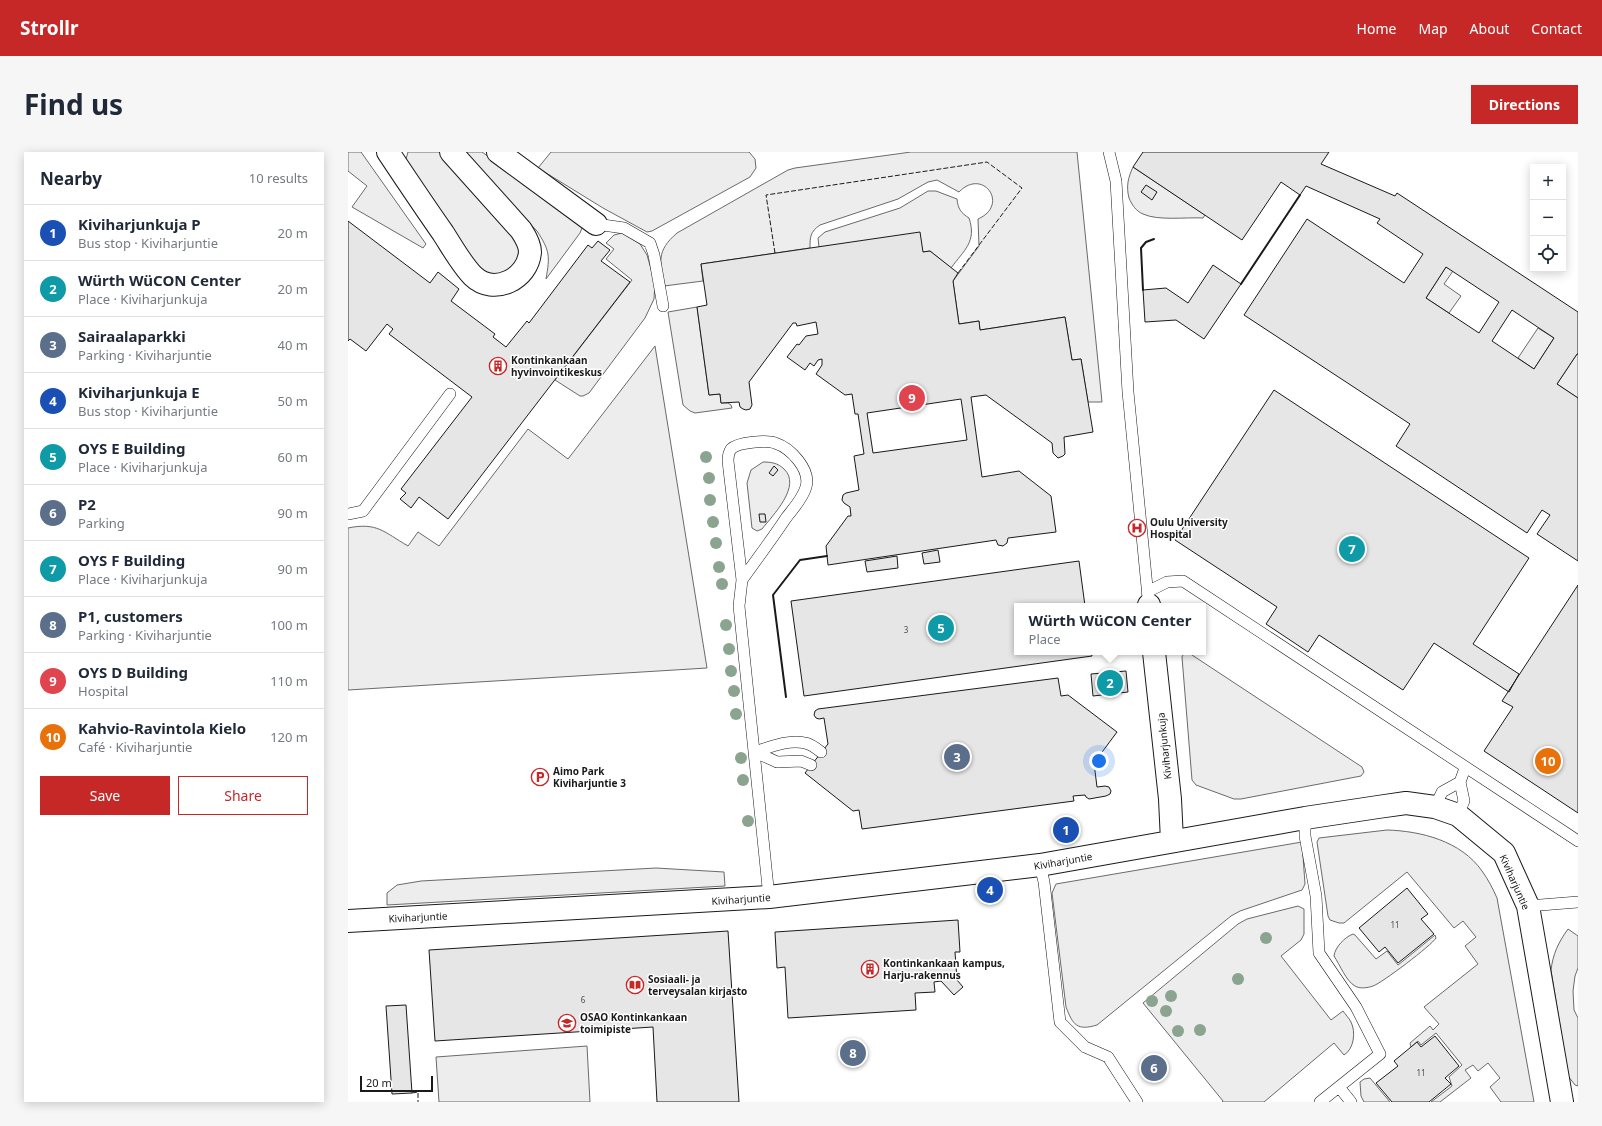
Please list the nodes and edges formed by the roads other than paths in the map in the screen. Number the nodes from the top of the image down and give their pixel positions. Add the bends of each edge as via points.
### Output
1 (389, 152) edge
2 (451, 152) edge
3 (498, 152) edge
4 (1112, 153) edge
5 (596, 224) joint
6 (663, 306) dead end
7 (450, 394) dead end
8 (348, 514) edge
9 (742, 580) junction
10 (1148, 601) edge
11 (1154, 655) edge
12 (755, 752) junction
13 (821, 752) dead end
14 (811, 765) dead end
15 (1465, 768) junction
16 (1460, 782) junction
17 (1435, 807) junction
18 (1458, 815) junction
19 (1305, 818) junction
20 (1172, 841) junction
21 (1578, 841) edge
22 (1040, 865) junction
23 (769, 897) junction
24 (1578, 902) edge
25 (1528, 906) junction
26 (348, 921) edge
27 (1339, 1087) junction
28 (1137, 1102) edge
29 (1320, 1102) edge
30 (1352, 1102) edge
31 (1562, 1102) edge

1 - 2 street via 473,276 488,284 498,286 508,283 524,269 528,260 530,251 526,239 521,230
3 - 5 street
4 - 10 lane via 1116,181 1128,392
5 - 6 lane via 624,228 650,243
7 - 8 lane via 363,511
9 - 9 lane via 728,456 736,446 767,441 783,447 800,464 806,475 806,488
9 - 12 lane via 739,606
10 - 15 lane via 1167,582 1183,581
11 - 20 street, Kiviharjunkuja
12 - 13 lane via 796,742 805,743
12 - 14 lane via 777,762 801,761
12 - 23 lane
15 - 16 lane
15 - 21 lane
16 - 17 lane via 1442,792
16 - 18 lane via 1464,801
17 - 18 street, Kiviharjuntie
17 - 19 street, Kiviharjuntie via 1406,803
18 - 25 street, Kiviharjuntie via 1504,853
19 - 20 street, Kiviharjuntie
19 - 27 lane via 1316,896 1318,953 1356,1007 1380,1054
20 - 22 street, Kiviharjuntie
22 - 23 street, Kiviharjuntie
22 - 28 lane via 1060,1022 1085,1047 1108,1057
23 - 26 street, Kiviharjuntie
24 - 25 lane
25 - 31 street, Kiviharjuntie
27 - 29 lane
27 - 30 lane

